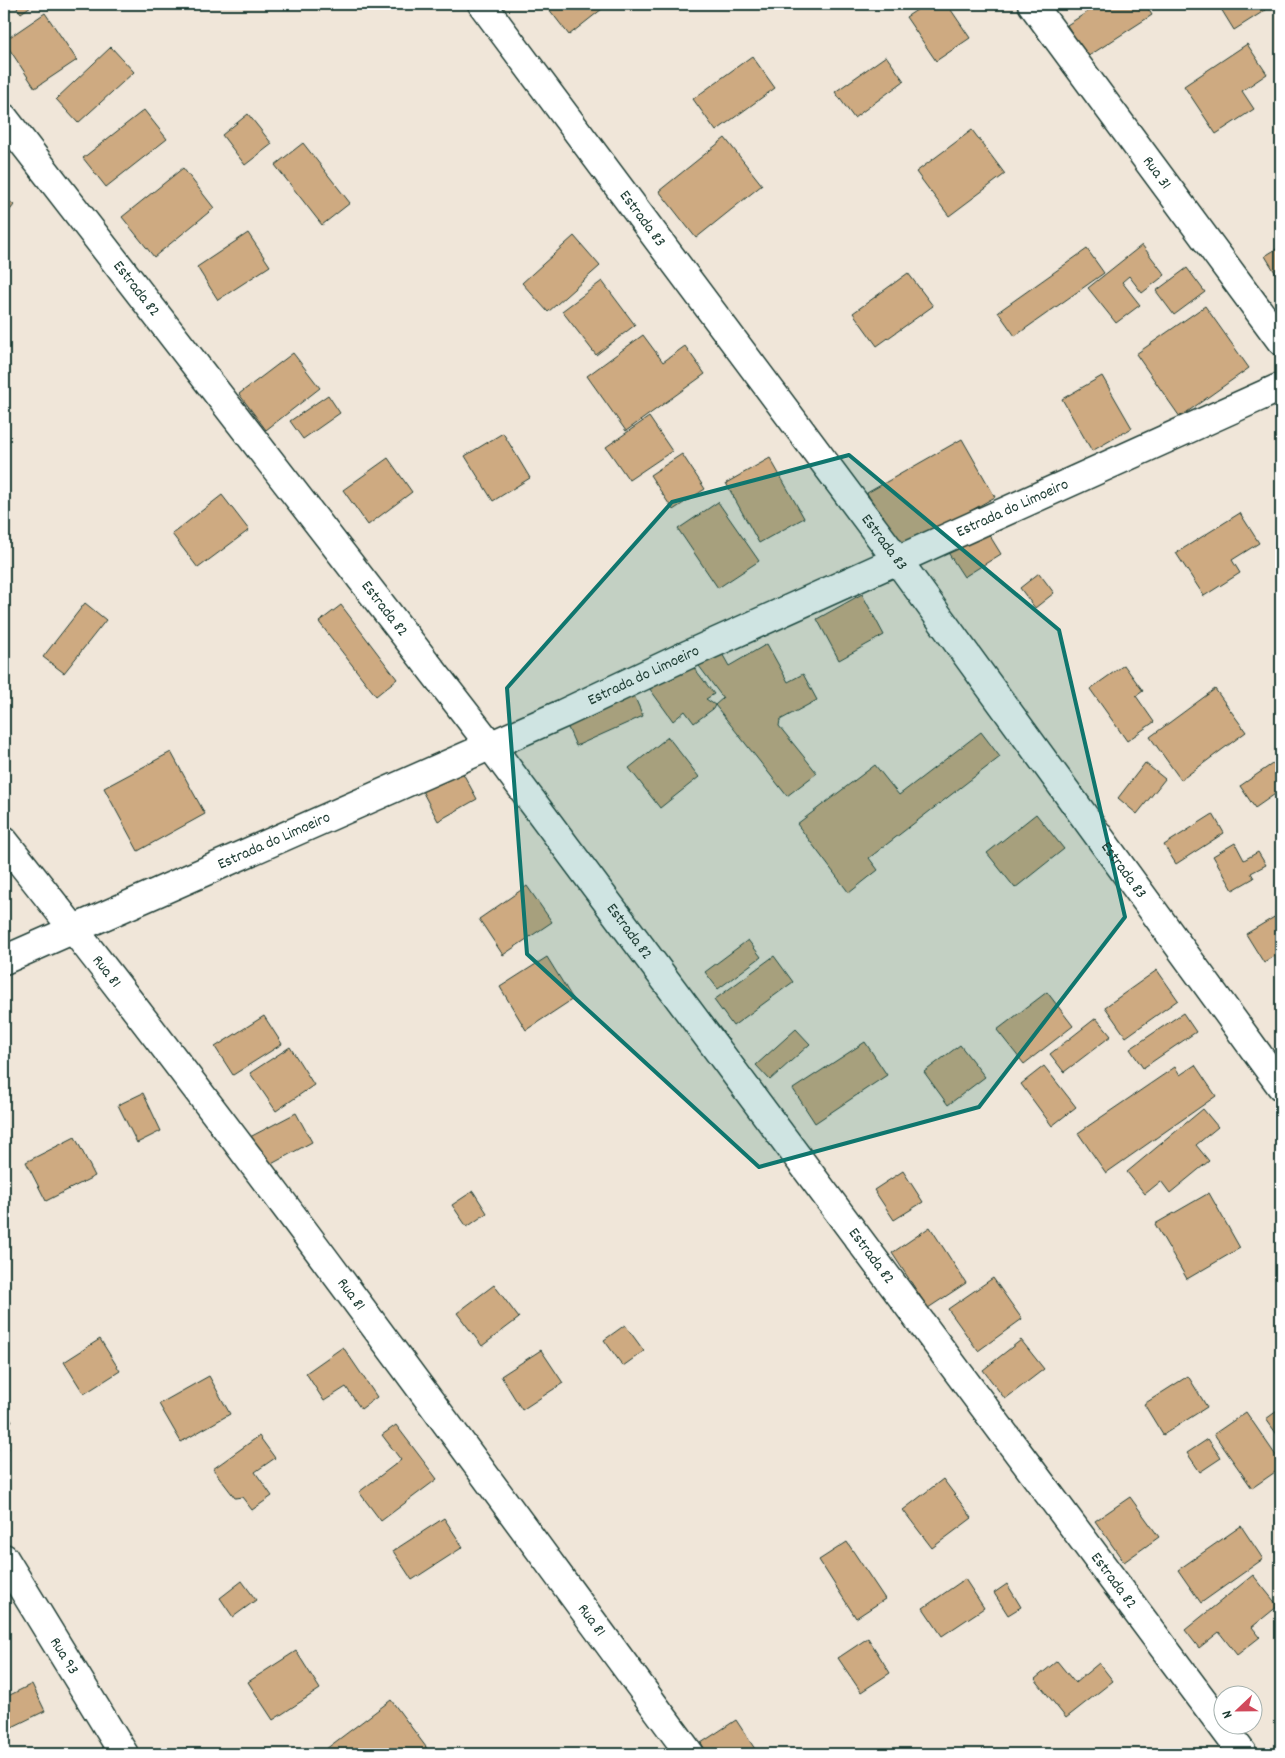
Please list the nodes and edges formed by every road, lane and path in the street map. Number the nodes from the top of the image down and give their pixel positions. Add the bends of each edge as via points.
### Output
1 (482, 4) edge
2 (1032, 4) edge
3 (4, 118) edge
4 (1281, 341) edge
5 (1281, 387) edge
6 (898, 561) junction
7 (490, 745) junction
8 (4, 841) edge
9 (74, 930) junction
10 (4, 960) edge
11 (1281, 1086) edge
12 (4, 1558) edge
13 (124, 1754) edge
14 (690, 1754) edge
15 (1243, 1754) edge

1 - 6 street, Estrada 83
2 - 4 street, Rua 31
3 - 7 street, Estrada 82
5 - 6 street, Estrada do Limoeiro
6 - 7 street, Estrada do Limoeiro
6 - 11 street, Estrada 83
7 - 9 street, Estrada do Limoeiro
7 - 15 street, Estrada 82
8 - 9 street, Rua 81
9 - 10 street, Estrada do Limoeiro
9 - 14 street, Rua 81 via 336,1275
12 - 13 street, Rua 93

